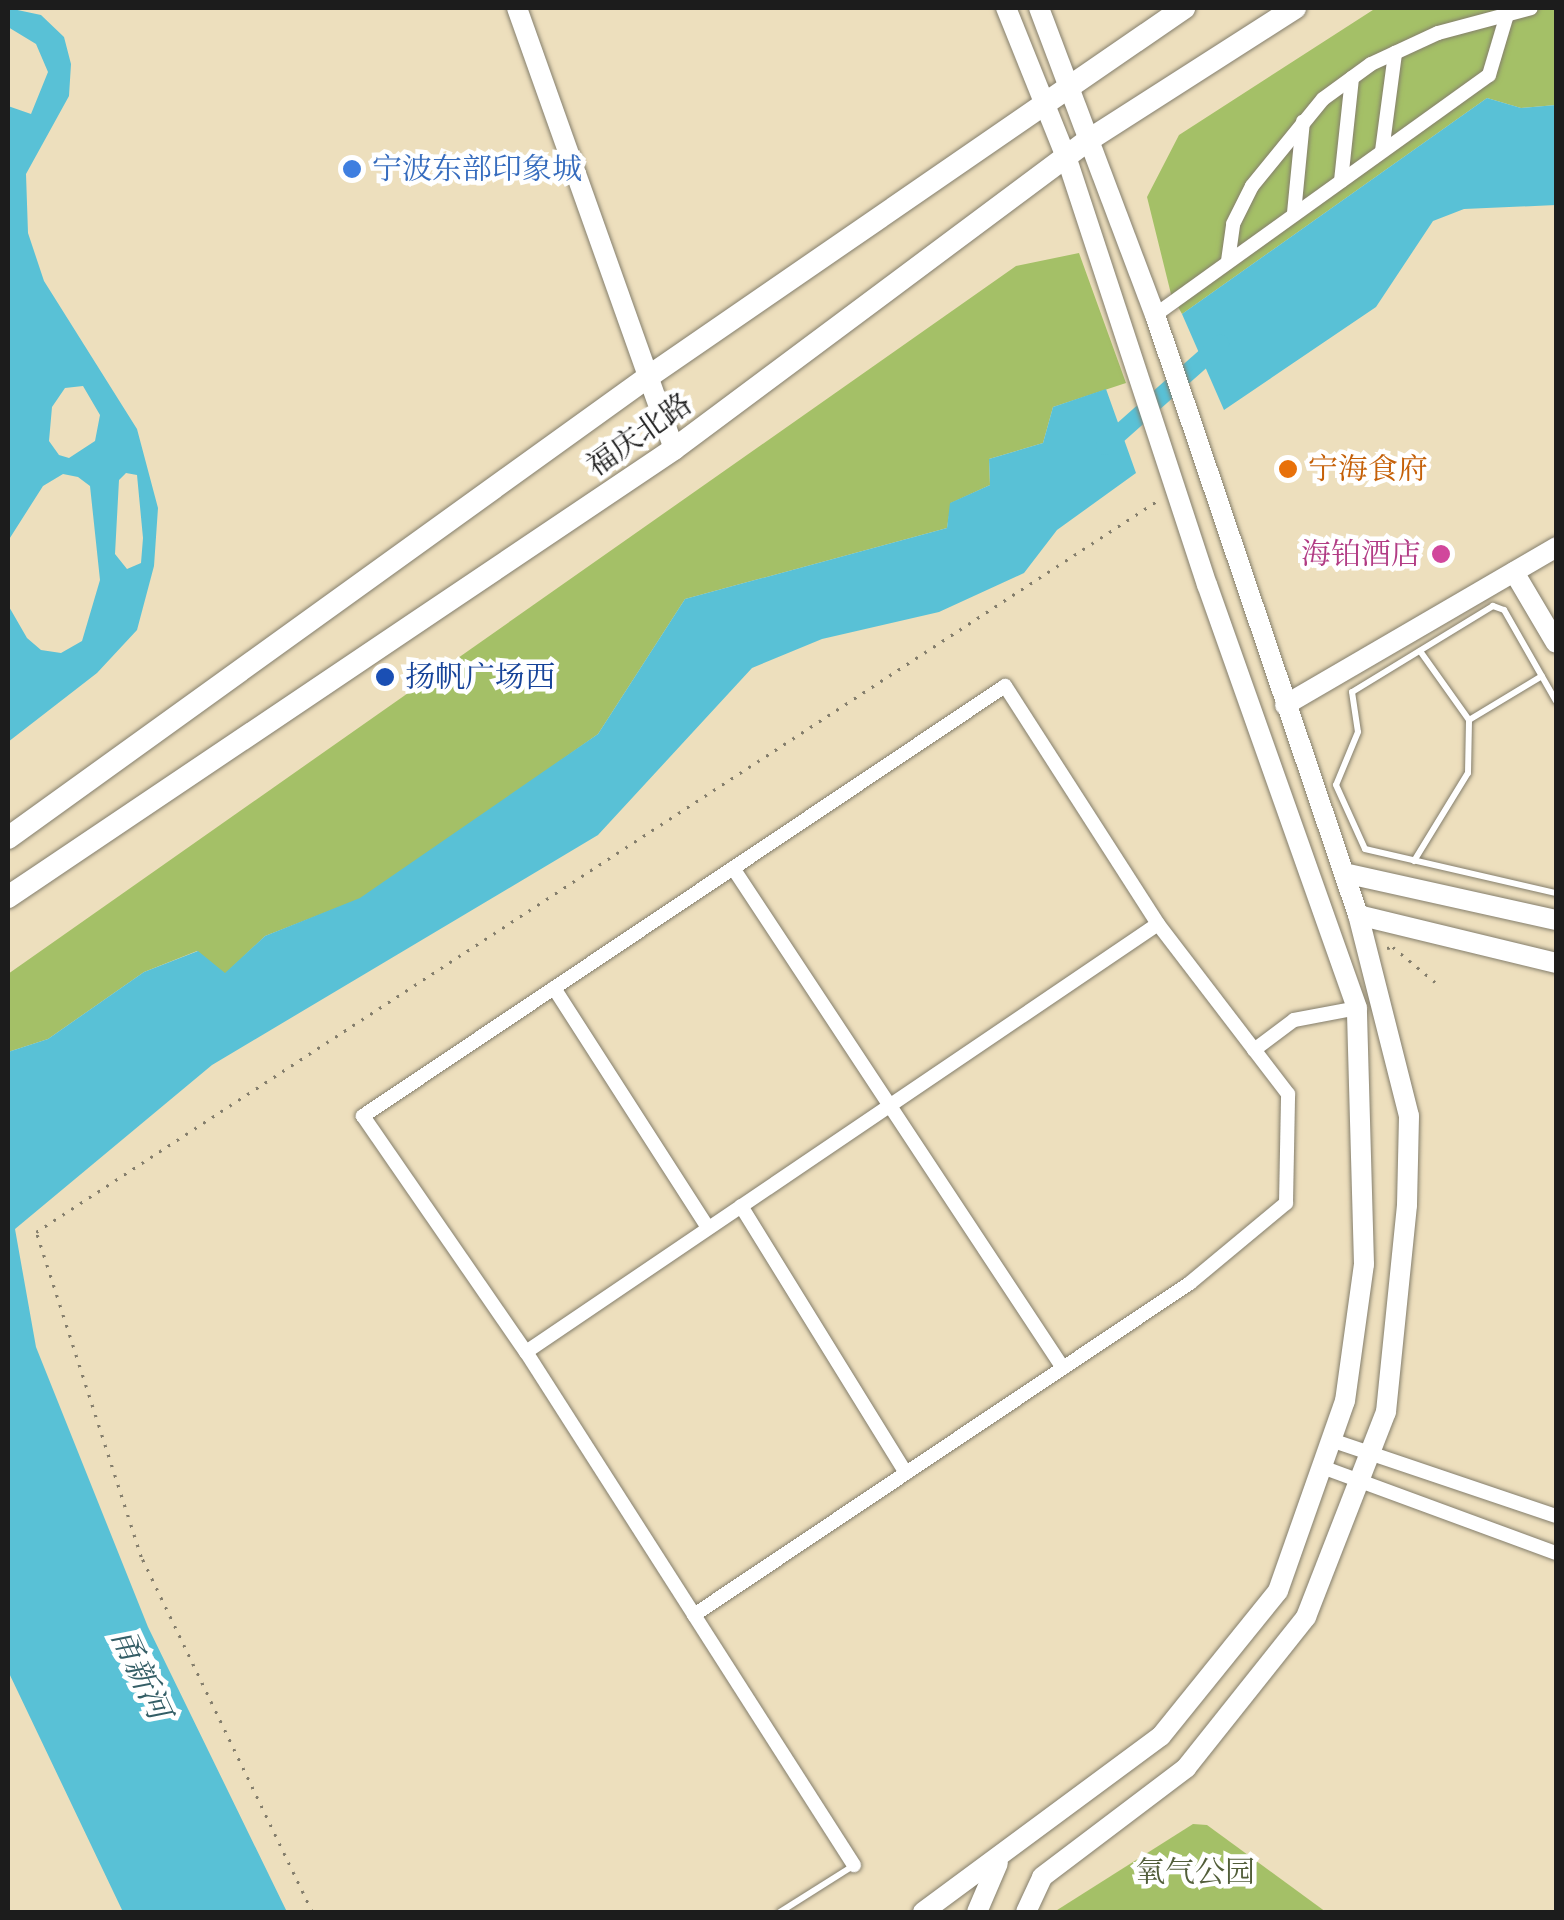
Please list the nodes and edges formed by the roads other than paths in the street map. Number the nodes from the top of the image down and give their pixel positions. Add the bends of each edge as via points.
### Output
1 (517, 8) edge
2 (1006, 8) edge
3 (1038, 8) edge
4 (1184, 8) edge
5 (1295, 8) edge
6 (1532, 8) edge
7 (1509, 10) edge
8 (1395, 53) junction
9 (1352, 78) junction
10 (1068, 90) junction
11 (1043, 106) junction
12 (1303, 121) junction
13 (1088, 141) junction
14 (1382, 152) junction
15 (1066, 157) junction
16 (1341, 180) junction
17 (1294, 214) junction
18 (1228, 260) junction
19 (1156, 315) junction
20 (648, 378) junction
21 (674, 449) junction
22 (1556, 547) edge
23 (1514, 572) junction
24 (1556, 644) edge
25 (1420, 651) junction
26 (1542, 676) junction
27 (1556, 698) edge
28 (1285, 705) junction
29 (1469, 720) junction
30 (8, 838) edge
31 (1414, 860) junction
32 (733, 868) junction
33 (1344, 873) junction
34 (1556, 893) edge
35 (8, 897) edge
36 (1358, 915) junction
37 (1556, 920) edge
38 (1158, 924) junction
39 (1556, 963) edge
40 (554, 988) junction
41 (1357, 1008) junction
42 (1254, 1050) junction
43 (890, 1106) junction
44 (742, 1206) junction
45 (708, 1228) junction
46 (526, 1352) junction
47 (1063, 1368) junction
48 (1331, 1440) junction
49 (1370, 1453) junction
50 (1322, 1467) junction
51 (906, 1473) junction
52 (1359, 1481) junction
53 (1556, 1516) edge
54 (1556, 1554) edge
55 (694, 1615) junction
56 (999, 1861) junction
57 (854, 1866) joint
58 (780, 1912) edge
59 (923, 1912) edge
60 (978, 1912) edge
61 (1026, 1912) edge

1 - 20 main road
2 - 11 main road
3 - 10 main road
4 - 10 main road, 福庆北路
5 - 13 main road, 福庆北路
6 - 7 street
7 - 8 street
7 - 14 street via 1490,75
8 - 9 street
8 - 14 street
9 - 12 street
9 - 16 street
10 - 11 main road, 福庆北路
10 - 13 main road
11 - 15 main road
11 - 20 main road, 福庆北路
12 - 17 street
12 - 18 street via 1252,186 1233,224
13 - 15 main road, 福庆北路
13 - 19 main road
14 - 16 street
15 - 21 main road, 福庆北路
15 - 41 main road
16 - 17 street
17 - 18 street
18 - 19 street
19 - 28 main road
20 - 21 main road
20 - 30 main road, 福庆北路
21 - 35 main road, 福庆北路
22 - 23 main road
23 - 24 main road
23 - 28 main road
25 - 26 lane via 1493,606 1504,610
25 - 29 lane
25 - 31 lane via 1352,692 1358,732 1336,785 1365,849
26 - 27 lane
26 - 29 lane
28 - 33 main road
29 - 31 lane via 1468,773
31 - 34 lane
32 - 38 street via 1005,686
32 - 40 street
32 - 43 street
33 - 36 main road
33 - 37 main road
36 - 39 main road
36 - 49 main road via 1409,1116 1386,1412
38 - 42 street
38 - 43 street
40 - 45 street
40 - 46 street via 363,1116
41 - 42 street via 1294,1020
41 - 48 main road via 1364,1264 1344,1401
42 - 47 street via 1288,1094 1286,1204 1190,1283
43 - 44 street
43 - 47 street
44 - 45 street
44 - 51 street
45 - 46 street
46 - 55 street
47 - 51 street
48 - 49 street
48 - 50 main road
49 - 52 main road
49 - 53 street
50 - 52 street
50 - 56 main road via 1278,1591 1161,1736
51 - 55 street
52 - 54 street
52 - 61 main road via 1306,1616 1186,1768 1042,1878
55 - 57 street
56 - 59 main road
56 - 60 main road
57 - 58 lane

